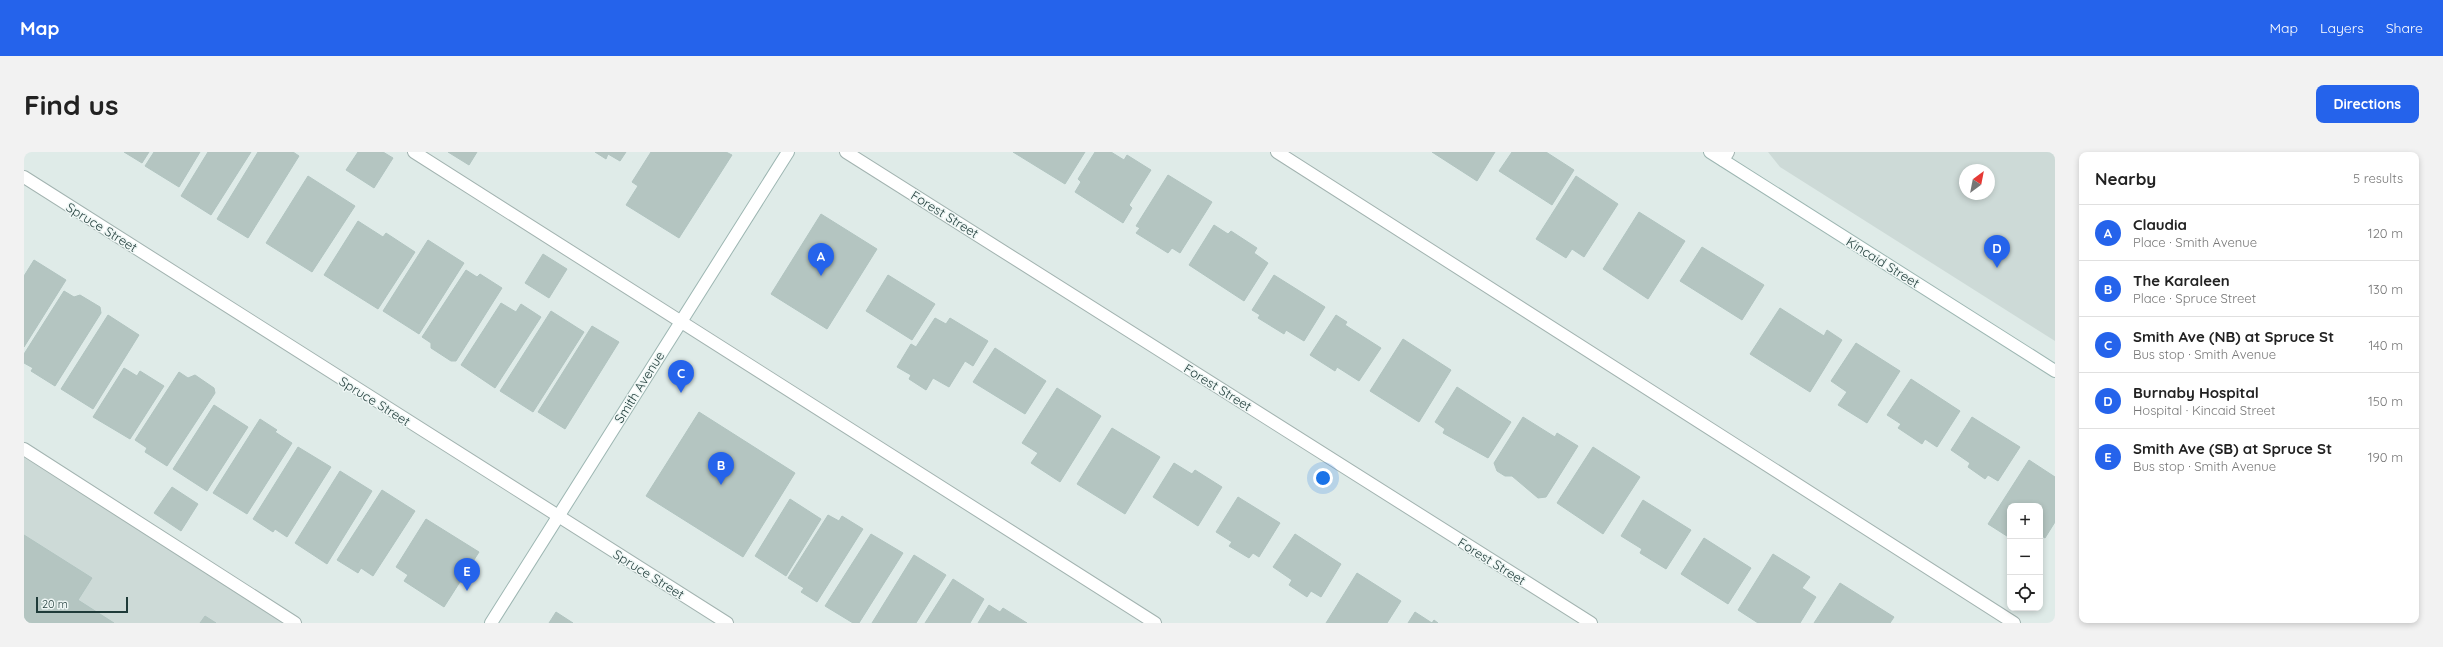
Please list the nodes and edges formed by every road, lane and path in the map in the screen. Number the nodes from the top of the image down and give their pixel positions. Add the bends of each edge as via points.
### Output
1 (414, 152) edge
2 (788, 152) edge
3 (846, 152) edge
4 (1277, 152) edge
5 (1710, 152) edge
6 (1725, 156) edge
7 (24, 177) edge
8 (681, 322) junction
9 (2055, 371) edge
10 (24, 449) edge
11 (558, 516) junction
12 (295, 623) edge
13 (491, 623) edge
14 (727, 623) edge
15 (1155, 623) edge
16 (1591, 623) edge
17 (2014, 623) edge

1 - 8 street
2 - 8 street, Smith Avenue
3 - 16 street, Forest Street
4 - 17 street
5 - 6 street, Kincaid Street
6 - 9 street, Kincaid Street
7 - 11 street, Spruce Street
8 - 11 street, Smith Avenue
8 - 15 street
10 - 12 street
11 - 13 street, Smith Avenue
11 - 14 street, Spruce Street

